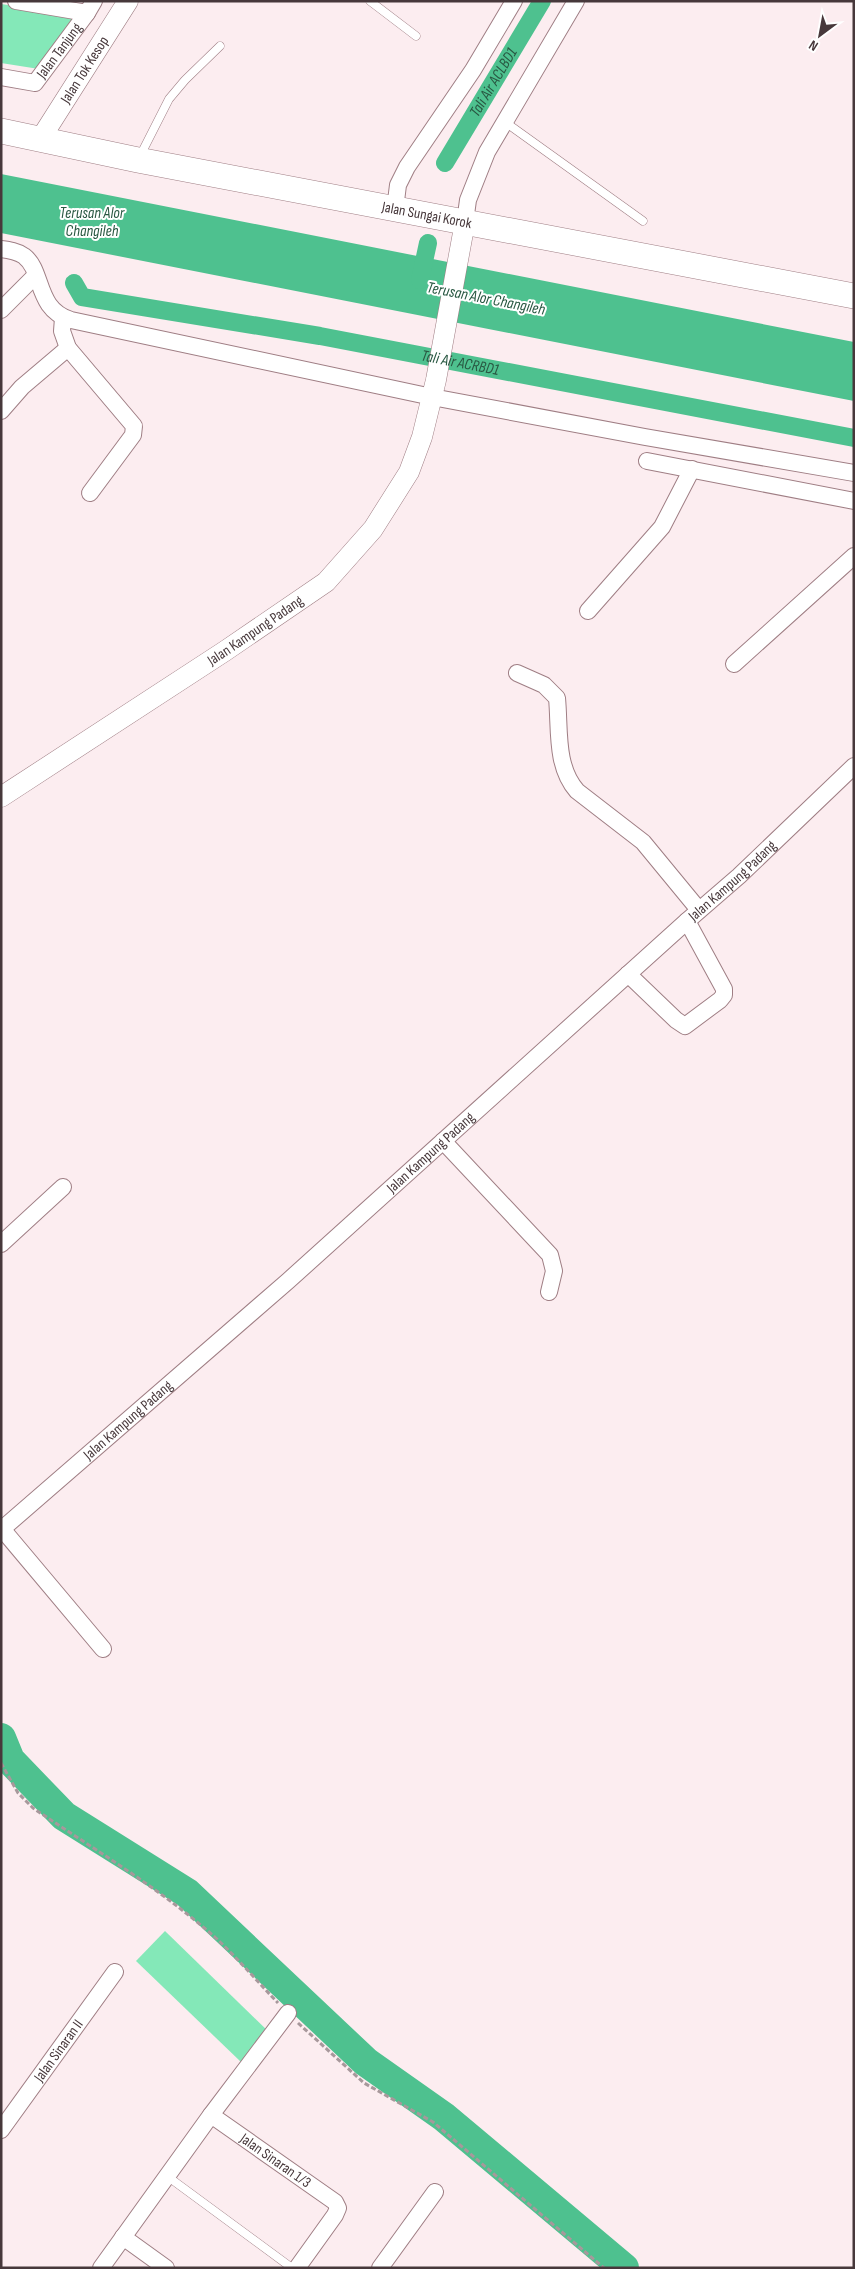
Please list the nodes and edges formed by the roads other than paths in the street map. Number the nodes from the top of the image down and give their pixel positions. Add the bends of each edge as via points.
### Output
1 (16, 1) edge
2 (128, 1) edge
3 (370, 1) edge
4 (514, 1) edge
5 (576, 1) edge
6 (91, 7) edge
7 (416, 36) dead end
8 (220, 46) dead end
9 (1, 77) edge
10 (505, 122) junction
11 (1, 131) edge
12 (41, 138) junction
13 (138, 160) junction
14 (395, 209) junction
15 (644, 221) dead end
16 (464, 231) junction
17 (1, 249) edge
18 (35, 276) junction
19 (854, 296) edge
20 (1, 310) edge
21 (63, 318) junction
22 (68, 348) junction
23 (434, 388) junction
24 (1, 411) edge
25 (647, 461) dead end
26 (692, 469) junction
27 (854, 473) edge
28 (90, 493) dead end
29 (854, 501) edge
30 (854, 556) edge
31 (588, 611) dead end
32 (734, 664) dead end
33 (518, 673) dead end
34 (854, 766) edge
35 (1, 797) edge
36 (699, 910) junction
37 (686, 921) junction
38 (628, 974) junction
39 (443, 1140) junction
40 (63, 1187) dead end
41 (1, 1244) edge
42 (549, 1292) dead end
43 (2, 1530) edge
44 (103, 1649) dead end
45 (115, 1972) dead end
46 (288, 2013) dead end
47 (211, 2115) junction
48 (1, 2130) edge
49 (167, 2176) junction
50 (435, 2192) dead end
51 (123, 2237) junction
52 (100, 2268) edge
53 (166, 2268) edge
54 (292, 2268) edge
55 (297, 2268) edge
56 (380, 2268) edge

1 - 6 street
2 - 12 street, Jalan Tok Kesop
3 - 7 lane
4 - 14 street via 473,70 407,166 398,184
5 - 10 street
6 - 9 street, Jalan Tanjung via 36,83
8 - 13 lane via 169,99
10 - 15 lane
10 - 16 street via 475,179 468,200
11 - 12 main road, Jalan Sungai Korok
12 - 13 main road, Jalan Sungai Korok
13 - 14 main road, Jalan Sungai Korok
14 - 16 main road, Jalan Sungai Korok
16 - 19 main road, Jalan Sungai Korok
16 - 23 street, Jalan Kampung Padang
17 - 18 street via 18,252 25,257
18 - 20 street
18 - 21 street via 46,300
21 - 22 street via 62,331
21 - 23 street
22 - 24 street via 22,387
22 - 28 street via 134,426 133,436
23 - 27 street via 645,437
23 - 35 street, Jalan Kampung Padang via 422,437 396,496 373,530 326,582
25 - 26 street
26 - 29 street
26 - 31 street via 662,527
30 - 32 street
33 - 36 street via 544,685 557,698 560,750 568,781 643,842
34 - 36 street, Jalan Kampung Padang via 740,876
36 - 37 street, Jalan Kampung Padang
37 - 38 street, Jalan Kampung Padang
37 - 38 street via 724,988 720,1000 686,1026
38 - 39 street, Jalan Kampung Padang
39 - 42 street via 550,1255 554,1271
39 - 43 street, Jalan Kampung Padang via 288,1281
40 - 41 street
43 - 44 street
45 - 48 street, Jalan Sinaran II
46 - 47 street
47 - 49 street
47 - 55 street, Jalan Sinaran 1/3 via 328,2196 338,2208
49 - 51 street
49 - 54 lane
50 - 56 street
51 - 52 street
51 - 53 street

